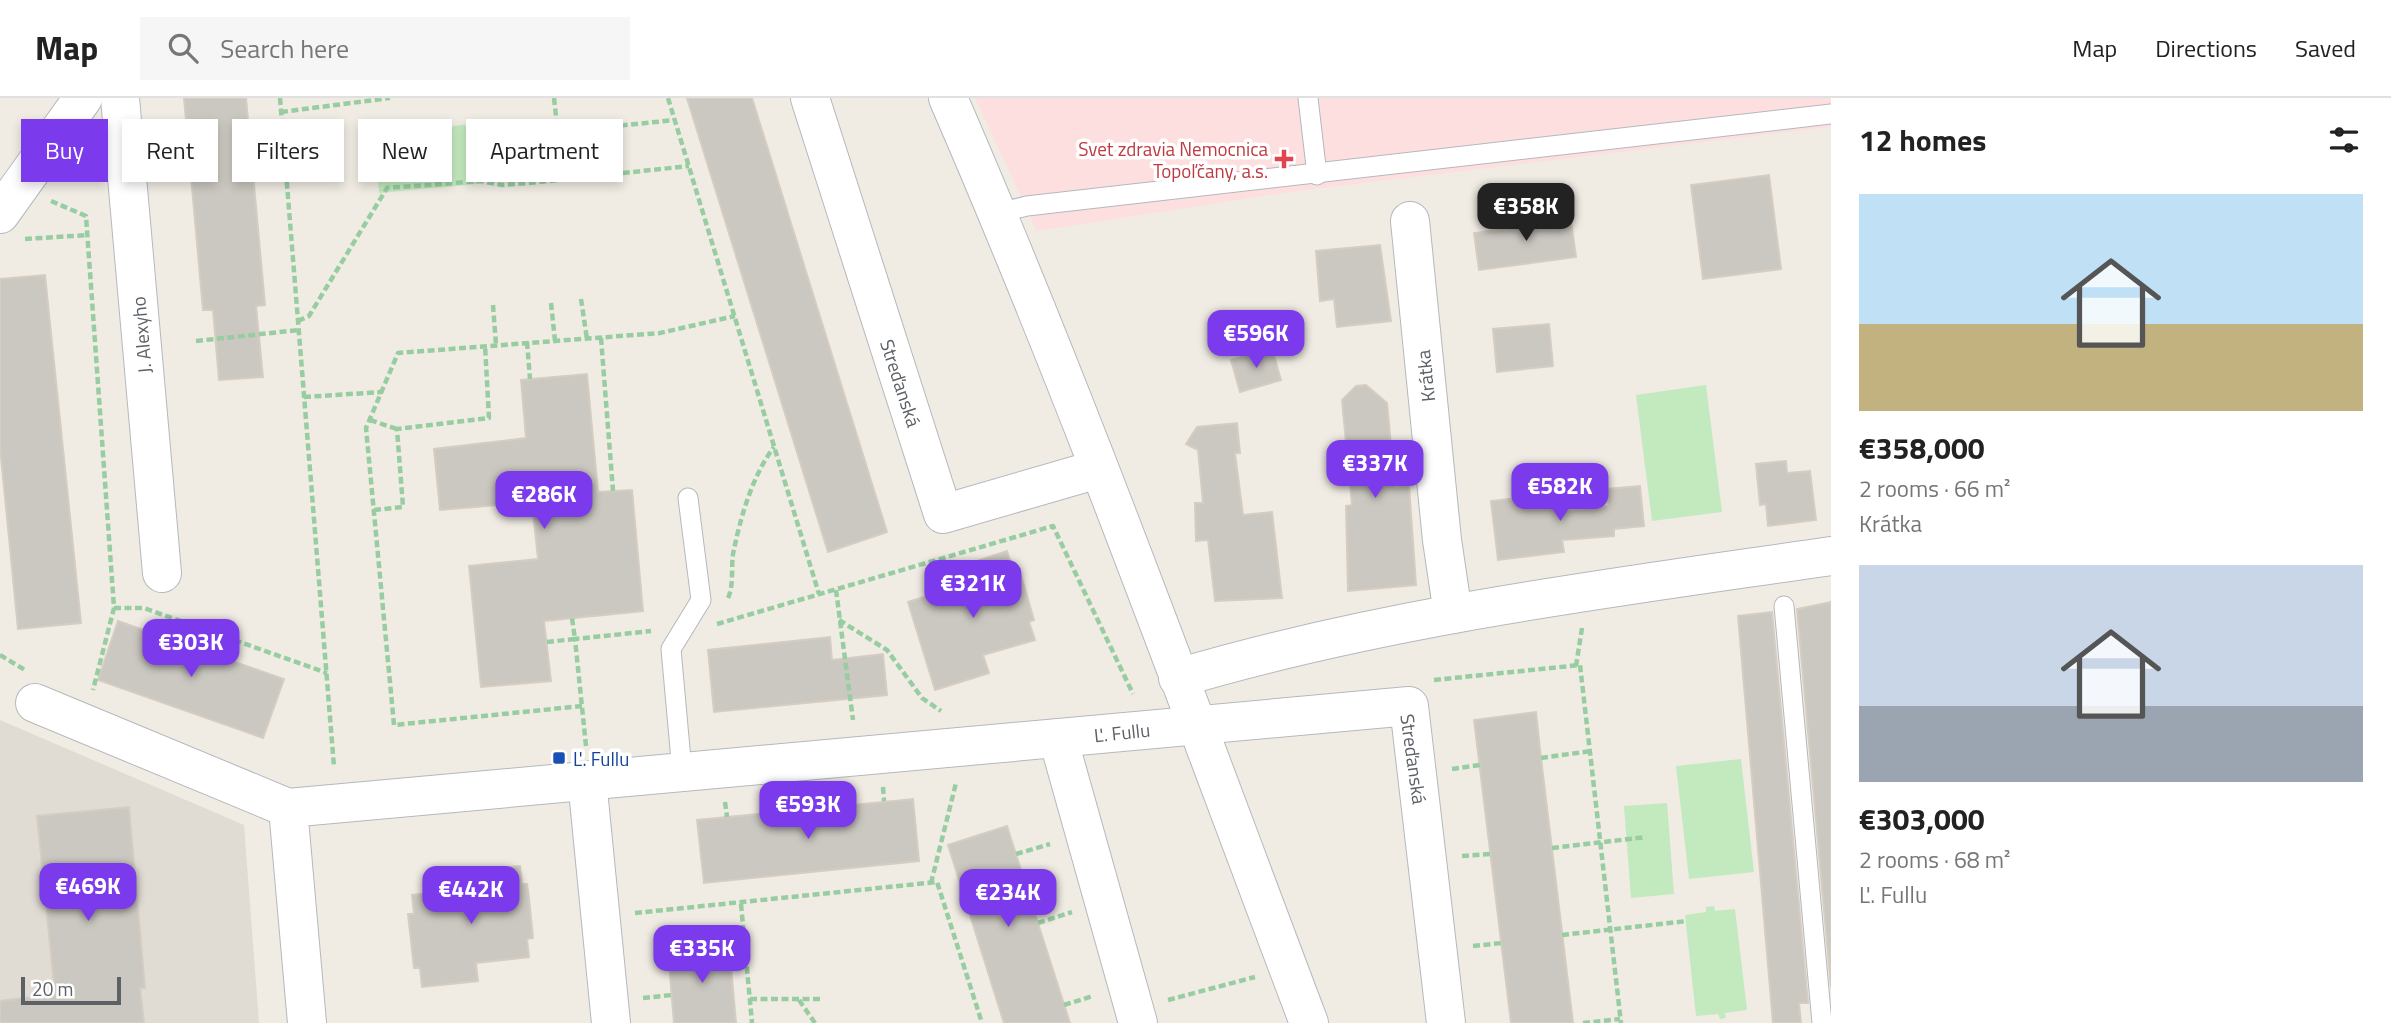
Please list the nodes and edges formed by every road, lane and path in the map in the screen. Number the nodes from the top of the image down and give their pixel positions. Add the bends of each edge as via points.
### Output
1 (83, 98) edge
2 (120, 98) edge
3 (280, 98) edge
4 (390, 98) edge
5 (554, 98) edge
6 (668, 98) edge
7 (810, 98) edge
8 (948, 98) edge
9 (1308, 98) edge
10 (281, 113) junction
11 (1831, 114) edge
12 (556, 119) edge
13 (675, 120) junction
14 (623, 125) edge
15 (689, 166) junction
16 (623, 173) edge
17 (1317, 174) junction
18 (468, 182) edge
19 (486, 182) edge
20 (539, 182) edge
21 (998, 213) junction
22 (86, 216) dead end
23 (1410, 221) dead end
24 (8, 227) edge
25 (88, 235) junction
26 (582, 299) dead end
27 (551, 303) dead end
28 (493, 305) dead end
29 (734, 316) junction
30 (298, 321) junction
31 (299, 330) junction
32 (601, 338) junction
33 (587, 339) junction
34 (195, 341) dead end
35 (555, 341) junction
36 (527, 342) junction
37 (485, 345) junction
38 (496, 345) junction
39 (530, 379) dead end
40 (382, 392) junction
41 (304, 397) junction
42 (370, 420) junction
43 (397, 429) junction
44 (774, 447) junction
45 (1098, 469) junction
46 (613, 491) dead end
47 (688, 498) dead end
48 (374, 510) junction
49 (1831, 556) edge
50 (162, 573) dead end
51 (835, 590) junction
52 (819, 594) junction
53 (724, 604) dead end
54 (1784, 606) dead end
55 (114, 608) junction
56 (1453, 614) junction
57 (718, 616) dead end
58 (572, 618) dead end
59 (839, 620) junction
60 (650, 631) dead end
61 (642, 633) dead end
62 (575, 639) junction
63 (547, 642) dead end
64 (652, 644) dead end
65 (0, 654) edge
66 (327, 673) junction
67 (1178, 678) junction
68 (1433, 680) dead end
69 (34, 689) joint
70 (92, 696) dead end
71 (1138, 705) dead end
72 (582, 706) junction
73 (944, 713) dead end
74 (1196, 724) junction
75 (1058, 738) junction
76 (1591, 751) junction
77 (858, 756) junction
78 (1541, 758) dead end
79 (587, 765) junction
80 (1480, 765) dead end
81 (334, 768) dead end
82 (1444, 769) dead end
83 (682, 771) junction
84 (957, 778) dead end
85 (288, 808) junction
86 (1646, 837) dead end
87 (1061, 841) dead end
88 (1602, 841) junction
89 (1552, 848) dead end
90 (1016, 854) dead end
91 (1490, 854) dead end
92 (1454, 857) dead end
93 (931, 883) junction
94 (741, 904) junction
95 (1080, 909) dead end
96 (623, 914) dead end
97 (1687, 921) dead end
98 (1038, 923) dead end
99 (1610, 929) junction
100 (1562, 936) dead end
101 (1502, 943) dead end
102 (1465, 947) dead end
103 (1259, 976) dead end
104 (672, 995) dead end
105 (750, 999) junction
106 (822, 999) dead end
107 (799, 1000) junction
108 (1064, 1004) dead end
109 (1125, 1008) edge
110 (622, 1011) edge
111 (1620, 1021) edge
112 (307, 1023) edge
113 (752, 1023) edge
114 (816, 1023) edge
115 (982, 1023) edge
116 (1309, 1023) edge
117 (1446, 1023) edge
118 (1583, 1023) edge
119 (1822, 1023) edge

1 - 24 street
2 - 50 street, J. Alexyho
3 - 10 path
4 - 10 path
5 - 12 path
6 - 13 path
7 - 45 street, Streďanská via 943,514
8 - 21 street
9 - 17 lane
10 - 30 path
11 - 17 lane
13 - 14 path
13 - 15 path
15 - 16 path
15 - 29 path
17 - 21 lane
18 - 30 path via 387,188 309,316
19 - 20 path
21 - 45 street
22 - 25 path
23 - 56 street, Krátka
24 - 25 path
25 - 55 path
26 - 33 path
27 - 35 path
28 - 38 path
29 - 32 path via 660,333
29 - 44 path
30 - 31 path
31 - 34 path
31 - 41 path
32 - 33 path
32 - 46 path
33 - 35 path
35 - 36 path
36 - 38 path
36 - 39 path
37 - 38 path
37 - 40 path via 398,353
37 - 43 path via 489,418
40 - 41 path
40 - 42 path
41 - 66 path
42 - 43 path
42 - 48 path via 366,428
43 - 48 path via 403,507
44 - 52 path
44 - 53 path via 763,462 749,500
45 - 67 street
47 - 83 lane via 701,600 671,649
48 - 72 path via 394,725
49 - 56 street
51 - 52 path
51 - 59 path
51 - 71 path via 1053,526
52 - 57 path via 711,626
54 - 119 lane
55 - 66 path via 145,608
55 - 70 path
56 - 67 street via 1365,629
58 - 62 path
59 - 73 path via 887,650 922,698
59 - 77 path
60 - 64 path
61 - 62 path
62 - 63 path
62 - 72 path
65 - 69 path
66 - 81 path
67 - 74 street
68 - 76 path via 1580,665
69 - 85 street, Ľ. Fullu
72 - 79 path
74 - 75 street, Ľ. Fullu
74 - 116 street
74 - 117 street, Streďanská via 1409,706
75 - 77 street, Ľ. Fullu
75 - 109 street
76 - 78 path
76 - 88 path
77 - 83 street, Ľ. Fullu
79 - 83 street, Ľ. Fullu
79 - 85 street, Ľ. Fullu
79 - 110 street
80 - 82 path
84 - 93 path
85 - 112 street
86 - 88 path
87 - 90 path
88 - 89 path
88 - 99 path
91 - 92 path
93 - 94 path
93 - 115 path via 937,882
94 - 96 path
94 - 105 path
95 - 98 path
97 - 99 path
99 - 100 path
99 - 111 path
101 - 102 path
103 - 109 path
104 - 110 path
105 - 107 path
105 - 113 path
106 - 107 path
107 - 114 path
108 - 109 path
111 - 118 path

